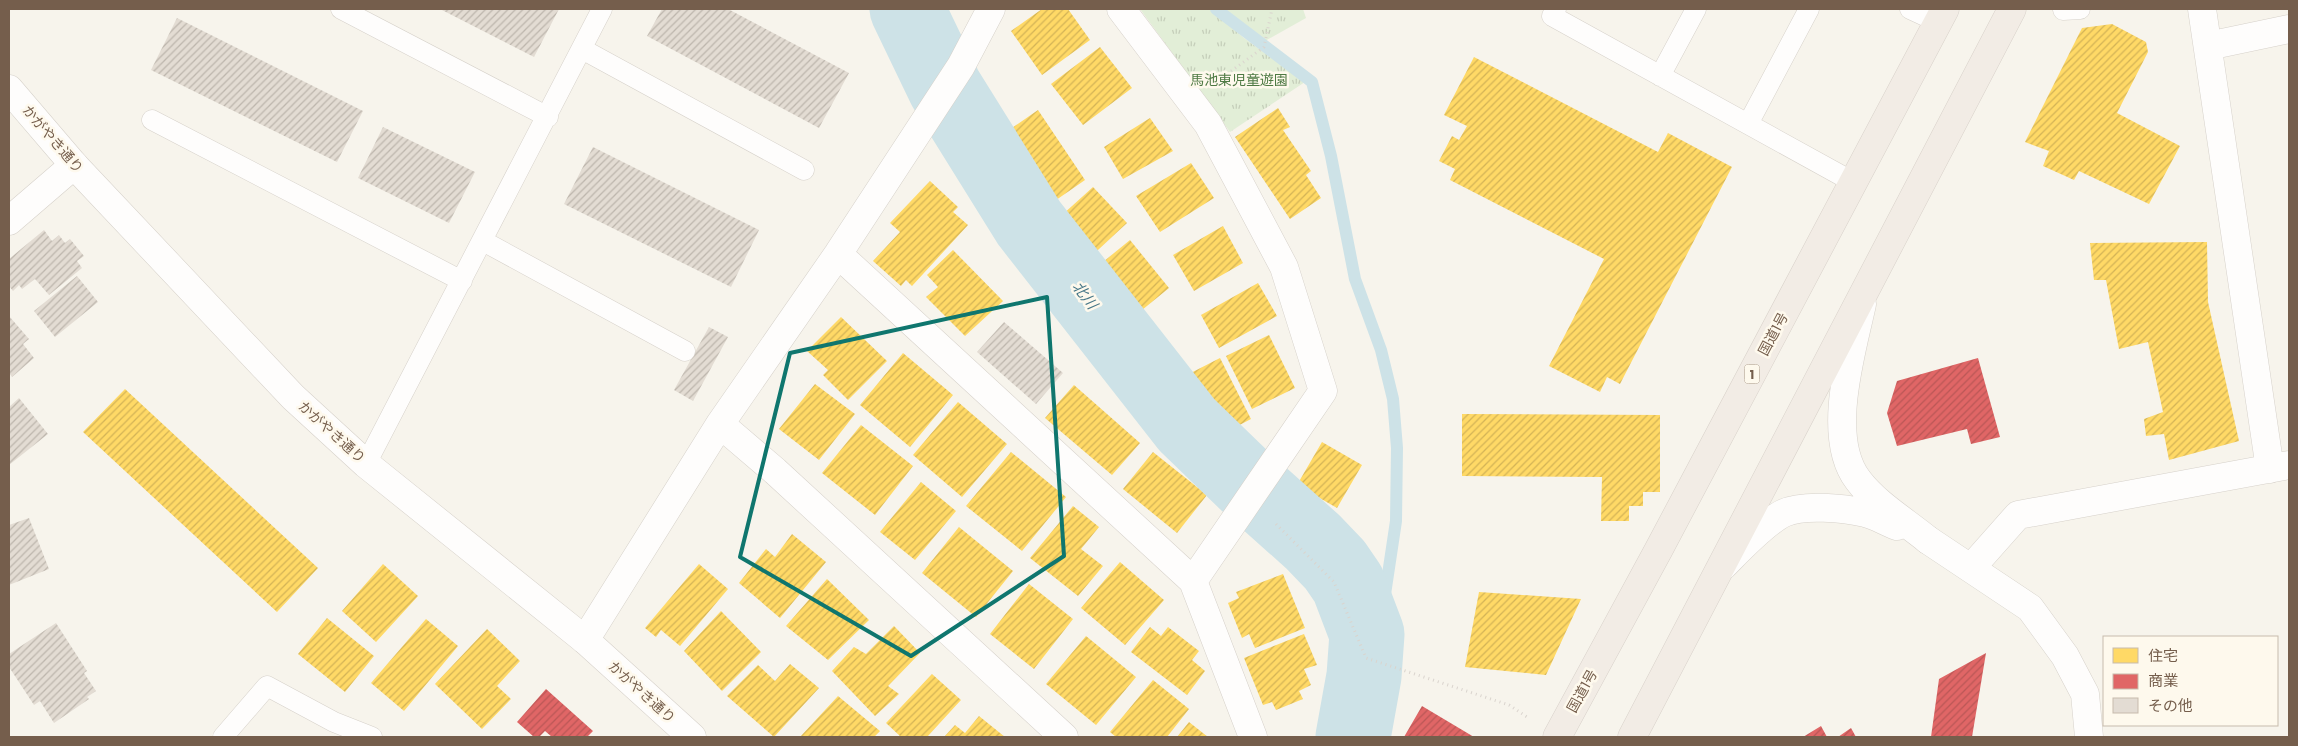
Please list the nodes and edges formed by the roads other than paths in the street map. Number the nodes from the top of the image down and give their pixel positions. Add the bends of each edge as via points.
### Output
1 (341, 9) edge
2 (602, 9) edge
3 (991, 9) edge
4 (1120, 9) edge
5 (1556, 9) edge
6 (1696, 9) edge
7 (1809, 9) edge
8 (1910, 9) edge
9 (2012, 9) edge
10 (2202, 9) edge
11 (1942, 16) edge
12 (2289, 30) edge
13 (2208, 46) junction
14 (582, 49) junction
15 (1660, 76) junction
16 (9, 89) edge
17 (548, 117) junction
18 (152, 120) dead end
19 (1748, 124) junction
20 (74, 165) junction
21 (804, 170) dead end
22 (1853, 182) junction
23 (9, 221) edge
24 (483, 241) junction
25 (838, 254) junction
26 (462, 281) junction
27 (1866, 287) junction
28 (685, 351) dead end
29 (720, 424) junction
30 (366, 464) junction
31 (2280, 467) edge
32 (1928, 540) junction
33 (1721, 567) junction
34 (1970, 568) junction
35 (1193, 581) junction
36 (585, 640) junction
37 (223, 737) edge
38 (372, 737) edge
39 (692, 737) edge
40 (1064, 737) edge
41 (1253, 737) edge
42 (1557, 737) edge
43 (1632, 737) edge
44 (2089, 737) edge

1 - 17 lane
2 - 14 lane
3 - 25 street via 961,66
4 - 35 street via 1208,124 1284,268 1323,391
5 - 15 lane via 1552,16
6 - 15 lane
7 - 19 lane
8 - 11 lane
9 - 27 highway
10 - 13 street
11 - 22 highway, 国道1号 / 1
12 - 13 street
13 - 31 street
14 - 17 lane
14 - 21 lane
15 - 19 lane
16 - 20 street, かがやき通り
17 - 24 lane
18 - 26 lane
19 - 22 lane
20 - 23 street
20 - 30 street, かがやき通り via 293,397
22 - 42 highway, 国道1号 / 1
24 - 26 lane
24 - 28 lane
25 - 29 street
25 - 35 street
26 - 30 lane
27 - 32 street via 1847,374 1842,426 1846,454 1857,479
27 - 33 highway
29 - 36 street
29 - 40 street
30 - 36 street, かがやき通り
31 - 34 street via 2018,515
32 - 33 street via 1866,513 1813,508 1785,513
32 - 34 street
33 - 43 highway
34 - 44 street via 2030,608 2065,656 2085,694
35 - 41 street
36 - 39 street, かがやき通り
37 - 38 lane via 267,686 334,722

